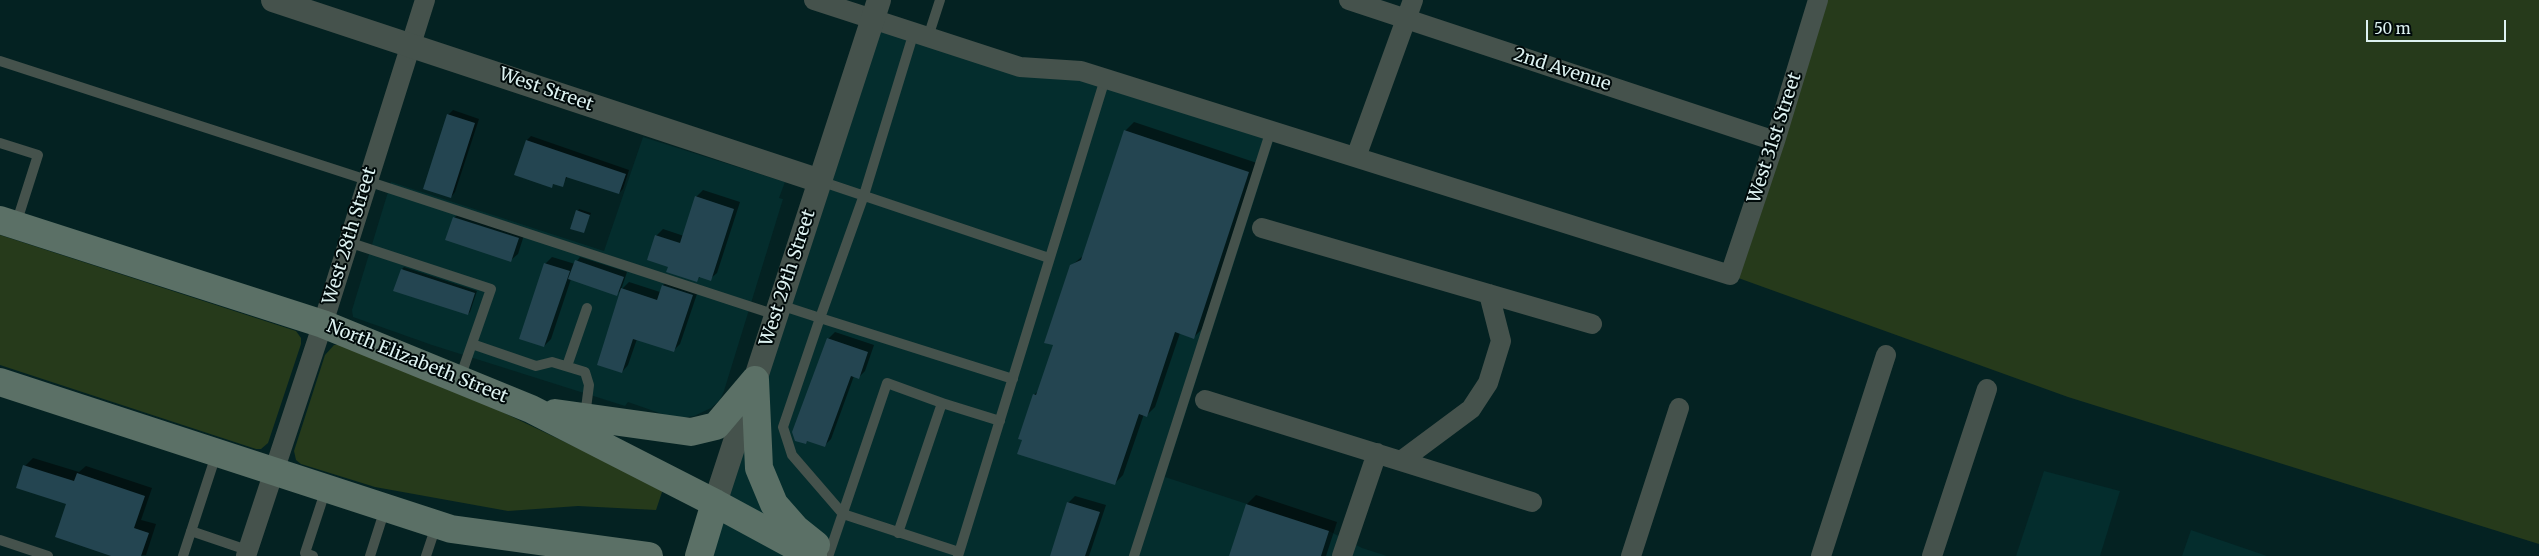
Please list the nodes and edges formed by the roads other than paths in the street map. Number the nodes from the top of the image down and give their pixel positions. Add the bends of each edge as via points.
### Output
1 (273, 0) edge
2 (425, 0) edge
3 (814, 0) edge
4 (940, 0) edge
5 (1348, 0) edge
6 (1412, 0) edge
7 (1818, 0) edge
8 (876, 9) edge
9 (1406, 19) junction
10 (921, 34) junction
11 (411, 45) junction
12 (0, 61) edge
13 (1105, 79) junction
14 (1270, 130) junction
15 (1775, 141) junction
16 (0, 143) edge
17 (1356, 157) junction
18 (367, 180) junction
19 (820, 180) junction
20 (864, 195) junction
21 (8, 222) edge
22 (1262, 228) dead end
23 (348, 242) junction
24 (1049, 258) junction
25 (1489, 294) junction
26 (587, 308) dead end
27 (778, 310) junction
28 (820, 318) junction
29 (323, 324) junction
30 (1592, 324) dead end
31 (472, 344) junction
32 (1886, 355) dead end
33 (567, 366) junction
34 (460, 380) junction
35 (755, 380) junction
36 (1013, 380) junction
37 (0, 382) edge
38 (1987, 388) dead end
39 (1205, 400) dead end
40 (942, 403) junction
41 (1679, 408) dead end
42 (531, 409) junction
43 (585, 417) junction
44 (1000, 421) junction
45 (216, 454) junction
46 (1377, 454) junction
47 (1401, 461) junction
48 (273, 472) junction
49 (326, 489) junction
50 (1532, 502) dead end
51 (715, 503) junction
52 (386, 508) junction
53 (843, 514) junction
54 (444, 527) junction
55 (191, 531) junction
56 (898, 532) junction
57 (0, 540) edge
58 (247, 553) edge
59 (958, 554) edge
60 (824, 555) edge
61 (48, 556) edge
62 (183, 556) edge
63 (313, 556) edge
64 (370, 556) edge
65 (426, 556) edge
66 (522, 556) edge
67 (649, 556) edge
68 (699, 556) edge
69 (1134, 556) edge
70 (1342, 556) edge
71 (1631, 556) edge
72 (1821, 556) edge
73 (1932, 556) edge

1 - 11 street, West Street
2 - 11 street, West 28th Street
3 - 8 street
4 - 10 lane
5 - 9 street, 2nd Avenue
6 - 9 street
7 - 15 street, West 31st Street
8 - 10 street
8 - 19 street, West 29th Street
9 - 15 street, 2nd Avenue
9 - 17 street
10 - 13 street via 1020,67 1081,71
10 - 20 lane
11 - 18 street, West 28th Street
11 - 19 street, West Street
12 - 18 lane
13 - 14 street
13 - 24 lane
14 - 17 street
14 - 69 lane
15 - 17 street, West 31st Street via 1730,275
16 - 21 lane via 38,155
18 - 23 street, West 28th Street
18 - 27 lane
19 - 20 lane
19 - 27 street, West 29th Street
20 - 24 lane
20 - 28 lane
21 - 29 main road, North Elizabeth Street
22 - 25 street
23 - 29 street, West 28th Street
23 - 31 lane via 491,289
24 - 36 lane
25 - 30 street
25 - 47 street via 1501,341 1488,383 1471,409
26 - 33 lane
27 - 28 lane
27 - 35 street, West 29th Street
28 - 36 lane
28 - 53 lane via 783,427 792,455
29 - 34 main road, North Elizabeth Street
29 - 48 street, West 28th Street
31 - 33 lane via 536,366 552,362
31 - 34 lane
32 - 72 street
33 - 43 lane via 585,372 589,385
34 - 42 main road, North Elizabeth Street
35 - 43 main road via 716,426 690,432
35 - 51 street, West 29th Street
35 - 60 main road via 759,468 774,504
36 - 44 lane
37 - 45 main road
38 - 73 street
39 - 46 street
40 - 44 lane
40 - 53 lane via 887,383
40 - 56 lane
41 - 71 street
42 - 43 main road
42 - 51 main road, North Elizabeth Street
44 - 59 lane
45 - 48 main road
45 - 55 lane
46 - 47 street
46 - 70 street
47 - 50 street
48 - 49 main road
48 - 58 street, West 28th Street
49 - 52 main road
49 - 63 lane via 305,553
51 - 60 main road, North Elizabeth Street
51 - 68 main road, West 29th Street
52 - 54 main road
52 - 64 lane
53 - 56 lane
53 - 60 lane
54 - 65 lane
54 - 66 main road
54 - 67 main road
55 - 58 lane
55 - 62 lane
56 - 59 lane
57 - 61 lane

